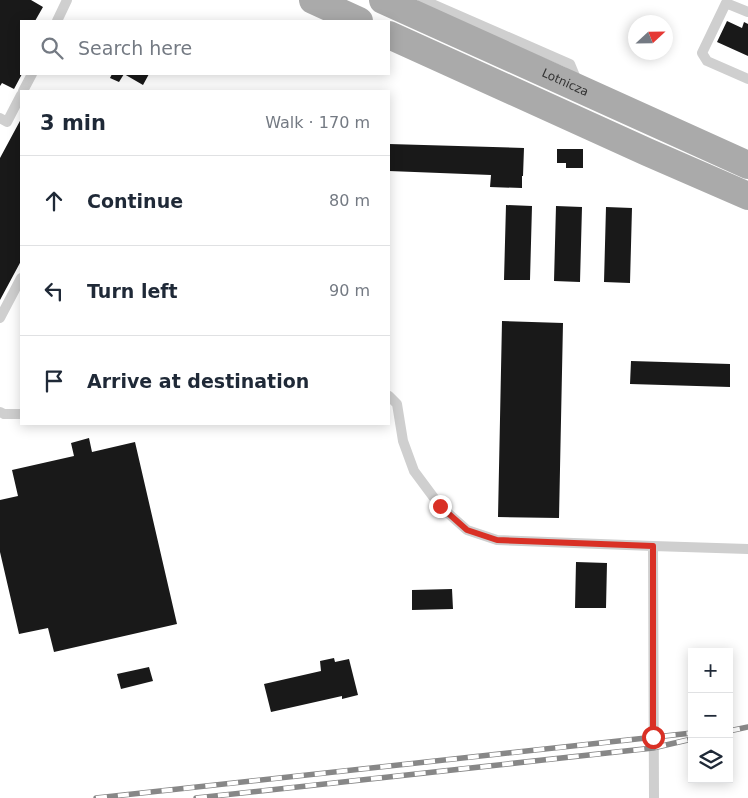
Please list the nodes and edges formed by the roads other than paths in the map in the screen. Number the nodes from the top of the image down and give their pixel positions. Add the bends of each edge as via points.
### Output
1 (67, 0) edge
2 (313, 0) edge
3 (727, 1) edge
4 (406, 2) edge
5 (748, 12) edge
6 (57, 20) edge
7 (357, 20) edge
8 (390, 35) edge
9 (31, 75) edge
10 (748, 79) edge
11 (24, 90) edge
12 (20, 97) edge
13 (0, 118) edge
14 (748, 165) edge
15 (748, 196) edge
16 (20, 280) edge
17 (0, 318) edge
18 (390, 397) edge
19 (20, 414) edge
20 (1, 416) edge
21 (653, 546) junction
22 (748, 549) edge
23 (654, 798) edge

1 - 6 lane
2 - 7 main road
3 - 5 lane
3 - 10 lane via 702,54 707,61
4 - 14 main road, Lotnicza via 581,90
8 - 15 main road
9 - 11 lane
12 - 13 lane via 7,122
16 - 17 lane
18 - 21 lane via 397,404 403,441 414,471 440,506 467,530 497,540
19 - 20 lane
21 - 22 lane
21 - 23 lane

